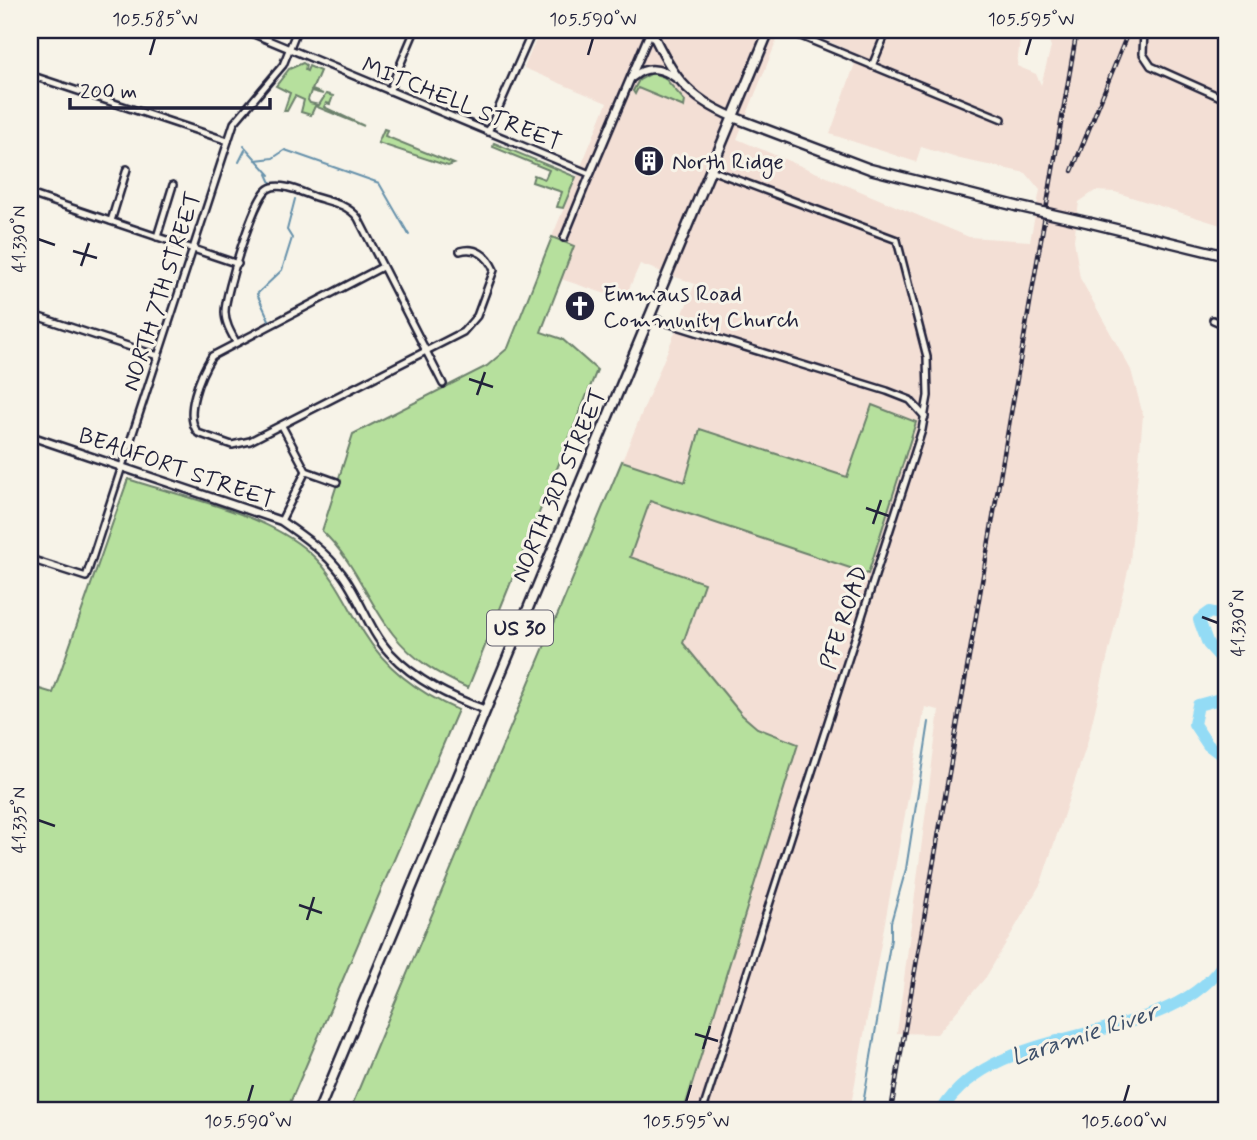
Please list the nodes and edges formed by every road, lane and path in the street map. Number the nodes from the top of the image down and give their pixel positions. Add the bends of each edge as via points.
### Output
1 (244, 30) edge
2 (297, 30) edge
3 (415, 30) edge
4 (518, 30) edge
5 (651, 30) edge
6 (769, 30) edge
7 (786, 30) edge
8 (887, 30) edge
9 (532, 32) edge
10 (1143, 32) edge
11 (289, 49) junction
12 (872, 66) junction
13 (30, 75) edge
14 (678, 80) junction
15 (629, 81) junction
16 (389, 91) junction
17 (1227, 100) edge
18 (733, 117) junction
19 (1002, 119) dead end
20 (488, 132) junction
21 (228, 141) junction
22 (127, 169) dead end
23 (710, 170) junction
24 (590, 174) junction
25 (173, 185) dead end
26 (30, 194) edge
27 (111, 221) junction
28 (157, 237) junction
29 (564, 238) dead end
30 (193, 249) junction
31 (460, 251) dead end
32 (1227, 256) edge
33 (238, 264) junction
34 (382, 267) junction
35 (30, 314) edge
36 (649, 317) junction
37 (1213, 320) dead end
38 (1227, 326) edge
39 (236, 342) junction
40 (427, 351) junction
41 (158, 356) junction
42 (443, 384) dead end
43 (925, 417) junction
44 (282, 426) junction
45 (30, 436) edge
46 (122, 467) junction
47 (306, 471) junction
48 (337, 482) dead end
49 (281, 521) junction
50 (30, 559) edge
51 (486, 710) junction
52 (319, 1110) edge
53 (703, 1110) edge

1 - 11 street, MITCHELL STREET
2 - 11 street, NORTH 7TH STREET
3 - 16 street
4 - 9 street
5 - 14 main road
5 - 15 street
6 - 18 main road, NORTH 3RD STREET
7 - 12 street
8 - 12 street
9 - 20 street
10 - 17 street via 1143,54 1151,65
11 - 16 street, MITCHELL STREET
11 - 21 street, NORTH 7TH STREET via 283,65 234,123
12 - 19 street
13 - 21 street
14 - 15 street via 656,69 643,70
14 - 18 main road via 703,102
15 - 24 street
16 - 20 street, MITCHELL STREET
18 - 23 main road, NORTH 3RD STREET / US 30
18 - 32 main road, bridge via 870,169
20 - 24 street, MITCHELL STREET
21 - 30 street, NORTH 7TH STREET
22 - 27 street
23 - 36 main road, NORTH 3RD STREET / US 30
23 - 43 street, PFE ROAD via 897,240 927,357
24 - 29 street
25 - 28 street
26 - 27 street
27 - 28 street
28 - 30 street
30 - 33 street
30 - 41 street, NORTH 7TH STREET
31 - 40 street via 475,251 488,259 494,270 492,280 472,324
33 - 34 street via 261,195 274,186 347,207 358,218
33 - 39 street via 225,313
34 - 39 street
34 - 40 street
35 - 41 street
36 - 43 street via 887,391 910,400
36 - 51 main road, NORTH 3RD STREET / US 30
37 - 38 street
39 - 44 street via 212,356 207,365 192,410 194,428 232,445
40 - 42 street
40 - 44 street
41 - 46 street, NORTH 7TH STREET
43 - 53 street, PFE ROAD
44 - 47 street
45 - 46 street, BEAUFORT STREET
46 - 49 street, BEAUFORT STREET
46 - 50 street, NORTH 7TH STREET via 86,578
47 - 48 street
47 - 49 street
49 - 51 street, BEAUFORT STREET via 313,544 342,574 387,650 402,665 442,692
51 - 52 main road, NORTH 3RD STREET / US 30

